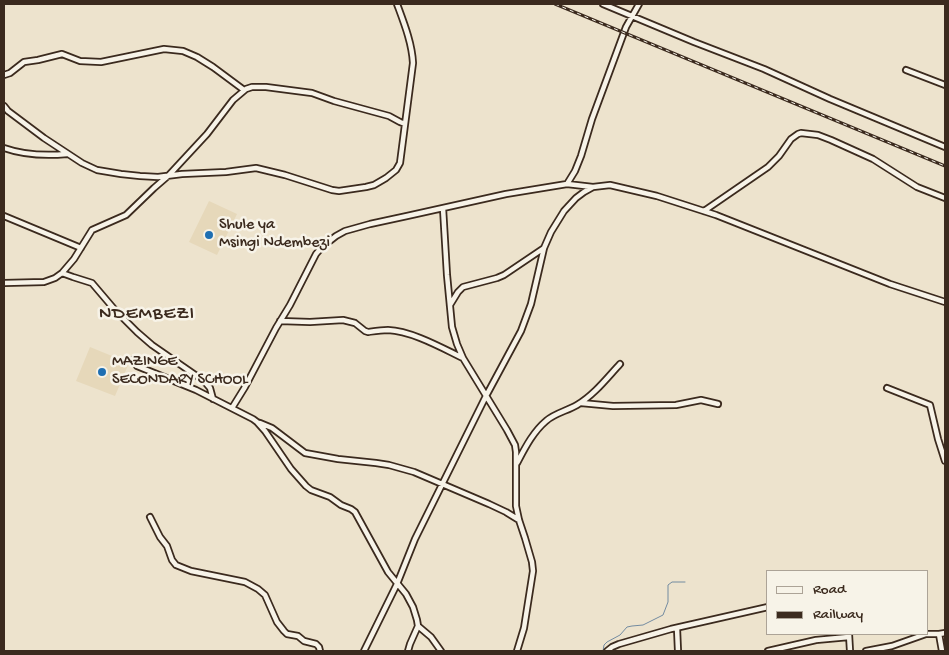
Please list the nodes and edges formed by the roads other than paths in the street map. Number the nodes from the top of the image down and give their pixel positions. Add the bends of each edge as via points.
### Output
1 (398, 4) edge
2 (603, 4) edge
3 (639, 4) edge
4 (632, 16) junction
5 (906, 70) dead end
6 (4, 75) edge
7 (945, 85) edge
8 (244, 90) junction
9 (4, 106) edge
10 (405, 124) junction
11 (945, 147) edge
12 (4, 148) edge
13 (67, 154) junction
14 (170, 175) junction
15 (567, 184) junction
16 (593, 187) junction
17 (945, 198) edge
18 (443, 208) junction
19 (704, 211) junction
20 (4, 216) edge
21 (80, 248) junction
22 (544, 248) junction
23 (62, 273) junction
24 (4, 283) edge
25 (945, 302) edge
26 (449, 306) junction
27 (280, 321) junction
28 (463, 358) junction
29 (132, 360) dead end
30 (620, 364) dead end
31 (887, 388) dead end
32 (486, 396) junction
33 (213, 399) junction
34 (581, 403) junction
35 (718, 404) dead end
36 (232, 408) junction
37 (257, 422) junction
38 (945, 462) edge
39 (517, 463) junction
40 (442, 484) junction
41 (150, 517) dead end
42 (519, 520) junction
43 (397, 584) junction
44 (766, 607) edge
45 (418, 626) junction
46 (677, 628) junction
47 (945, 633) edge
48 (929, 634) edge
49 (939, 634) junction
50 (849, 635) edge
51 (925, 635) edge
52 (892, 646) junction
53 (320, 651) edge
54 (364, 651) edge
55 (408, 651) edge
56 (441, 651) edge
57 (517, 651) edge
58 (607, 651) edge
59 (678, 651) edge
60 (768, 651) edge
61 (850, 651) edge
62 (866, 651) edge
63 (896, 651) edge
64 (942, 651) edge

1 - 10 street via 413,55
2 - 4 street
3 - 4 street
4 - 11 street
4 - 15 street via 581,156
5 - 7 street
6 - 8 street via 24,62 62,54 80,61 101,62 164,49 183,51 197,57
8 - 10 street via 252,87 312,93 389,116
8 - 14 street
9 - 13 street
10 - 14 street via 398,167 386,178 366,187 332,190 256,168
12 - 13 street via 30,154
13 - 14 street via 97,170 140,176
14 - 21 street via 126,214 92,230
15 - 16 street
15 - 18 street
16 - 19 street via 621,187
16 - 22 street via 564,211
17 - 19 street via 917,188 873,159 831,140 801,133 791,139 780,156 768,166
18 - 26 street
18 - 27 street via 370,224 336,236 316,254
19 - 25 street via 890,284
20 - 21 street
21 - 23 street
22 - 26 street via 497,278 463,287
22 - 32 street via 535,290 520,331
23 - 24 street via 44,282
23 - 33 street via 92,283 137,332 206,382
26 - 28 street via 452,327
27 - 28 street via 343,320 368,332 402,332
27 - 36 street
28 - 32 street
29 - 33 street via 137,366
30 - 34 street
31 - 38 street via 930,405
32 - 39 street via 512,439
32 - 40 street
33 - 36 street
34 - 35 street via 676,405 701,400
34 - 39 street via 546,420
36 - 37 street
37 - 40 street via 272,428 305,453 389,465
37 - 43 street via 303,484 354,510
39 - 42 street via 515,496
40 - 42 street
40 - 43 street
41 - 53 street via 176,565 245,582 258,589 265,595 277,622 287,634 316,644
42 - 57 street via 533,571
43 - 45 street via 411,602
43 - 54 street
44 - 46 street
45 - 55 street
45 - 56 street
46 - 58 street via 619,644
46 - 59 street
47 - 49 street
48 - 49 street
49 - 64 street
50 - 60 street
50 - 61 street
51 - 52 street
52 - 62 street
52 - 63 street

